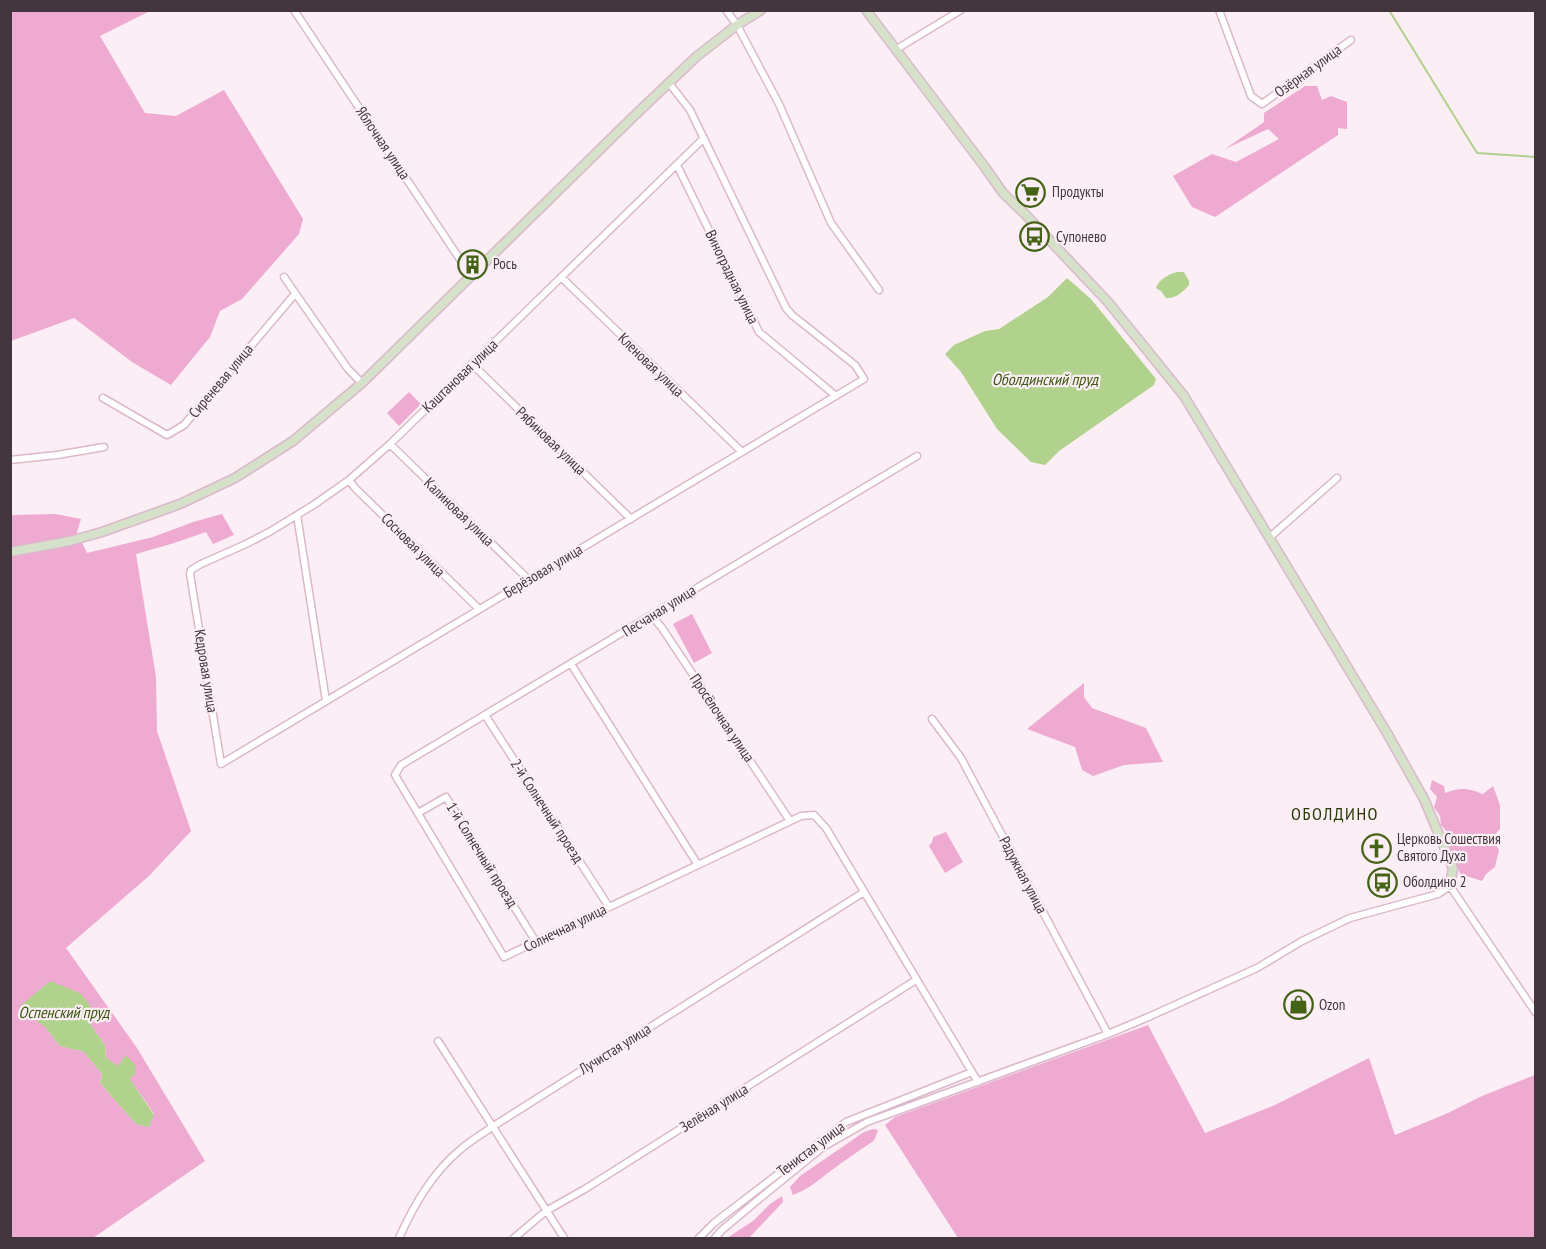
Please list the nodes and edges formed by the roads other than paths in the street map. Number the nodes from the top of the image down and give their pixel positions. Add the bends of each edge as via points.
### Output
1 (294, 10) edge
2 (726, 10) edge
3 (761, 10) edge
4 (866, 10) edge
5 (961, 10) edge
6 (1219, 10) edge
7 (737, 26) junction
8 (1351, 40) dead end
9 (895, 50) junction
10 (669, 83) junction
11 (704, 138) junction
12 (677, 165) junction
13 (471, 276) junction
14 (561, 277) junction
15 (284, 278) dead end
16 (879, 290) dead end
17 (295, 294) junction
18 (472, 364) junction
19 (362, 383) junction
20 (836, 396) junction
21 (103, 398) dead end
22 (390, 444) junction
23 (104, 447) dead end
24 (742, 452) junction
25 (917, 456) dead end
26 (10, 460) edge
27 (1337, 478) dead end
28 (349, 480) junction
29 (297, 515) junction
30 (631, 519) junction
31 (1269, 538) junction
32 (10, 552) edge
33 (191, 577) joint
34 (529, 580) junction
35 (479, 609) junction
36 (652, 616) junction
37 (571, 664) junction
38 (326, 701) junction
39 (485, 715) junction
40 (932, 719) dead end
41 (220, 764) joint
42 (401, 765) joint
43 (418, 813) junction
44 (790, 821) junction
45 (698, 864) junction
46 (1450, 886) junction
47 (864, 892) junction
48 (609, 907) junction
49 (536, 942) junction
50 (916, 980) junction
51 (1536, 1013) edge
52 (1107, 1034) junction
53 (438, 1041) dead end
54 (972, 1072) junction
55 (978, 1082) junction
56 (492, 1127) junction
57 (546, 1210) junction
58 (399, 1239) edge
59 (514, 1239) edge
60 (564, 1239) edge
61 (699, 1239) edge
62 (715, 1239) edge

1 - 13 street, Яблочная улица
2 - 7 street
3 - 7 street
4 - 9 street
5 - 9 street
6 - 8 street, Озёрная улица via 1251,96 1262,104
7 - 10 street
7 - 16 street via 779,104 831,224
9 - 31 street via 1003,193 1108,302 1180,391
10 - 11 street via 689,108
10 - 13 street
11 - 12 street, Каштановая улица
11 - 20 street, Берёзовая улица via 789,312 855,365 864,379
12 - 14 street, Каштановая улица
12 - 20 street, Виноградная улица via 759,332
13 - 19 street
14 - 18 street, Каштановая улица
14 - 24 street, Кленовая улица
15 - 17 street
17 - 19 street
17 - 21 street, Сиреневая улица via 184,425 167,435
18 - 22 street, Каштановая улица
18 - 30 street, Рябиновая улица
19 - 32 street via 293,441 235,478 180,504 102,532
20 - 24 street, Берёзовая улица
22 - 28 street, Каштановая улица
22 - 34 street, Калиновая улица
23 - 26 street
24 - 30 street, Берёзовая улица
25 - 36 street, Песчаная улица
27 - 31 street
28 - 29 street, Каштановая улица
28 - 35 street, Сосновая улица
29 - 33 street, Каштановая улица via 195,567
29 - 38 street
30 - 34 street, Берёзовая улица
31 - 46 street via 1424,800 1453,867
33 - 41 street, Кедровая улица
34 - 35 street, Берёзовая улица
35 - 38 street, Берёзовая улица
36 - 37 street, Песчаная улица
36 - 44 street, Просёлочная улица
37 - 39 street, Песчаная улица
37 - 45 street
38 - 41 street, Берёзовая улица
39 - 42 street, Песчаная улица
39 - 48 street, 2-й Солнечный проезд
40 - 52 street, Радужная улица via 961,758
42 - 43 street, Солнечная улица via 395,776
43 - 49 street, 1-й Солнечный проезд via 446,797
43 - 49 street, Солнечная улица via 504,957
44 - 45 street, Солнечная улица
44 - 47 street, Солнечная улица via 814,815
45 - 48 street, Солнечная улица
46 - 51 street
46 - 52 street via 1438,894 1350,918 1257,968
47 - 50 street
47 - 56 street, Лучистая улица
48 - 49 street, Солнечная улица
50 - 54 street
50 - 57 street, Зелёная улица
52 - 55 street
53 - 56 street
54 - 55 street
54 - 61 street, Тенистая улица via 846,1122 714,1223
55 - 62 street via 867,1122 824,1147
56 - 57 street
56 - 58 street, Лучистая улица via 461,1149 428,1184
57 - 59 street, Зелёная улица
57 - 60 street

